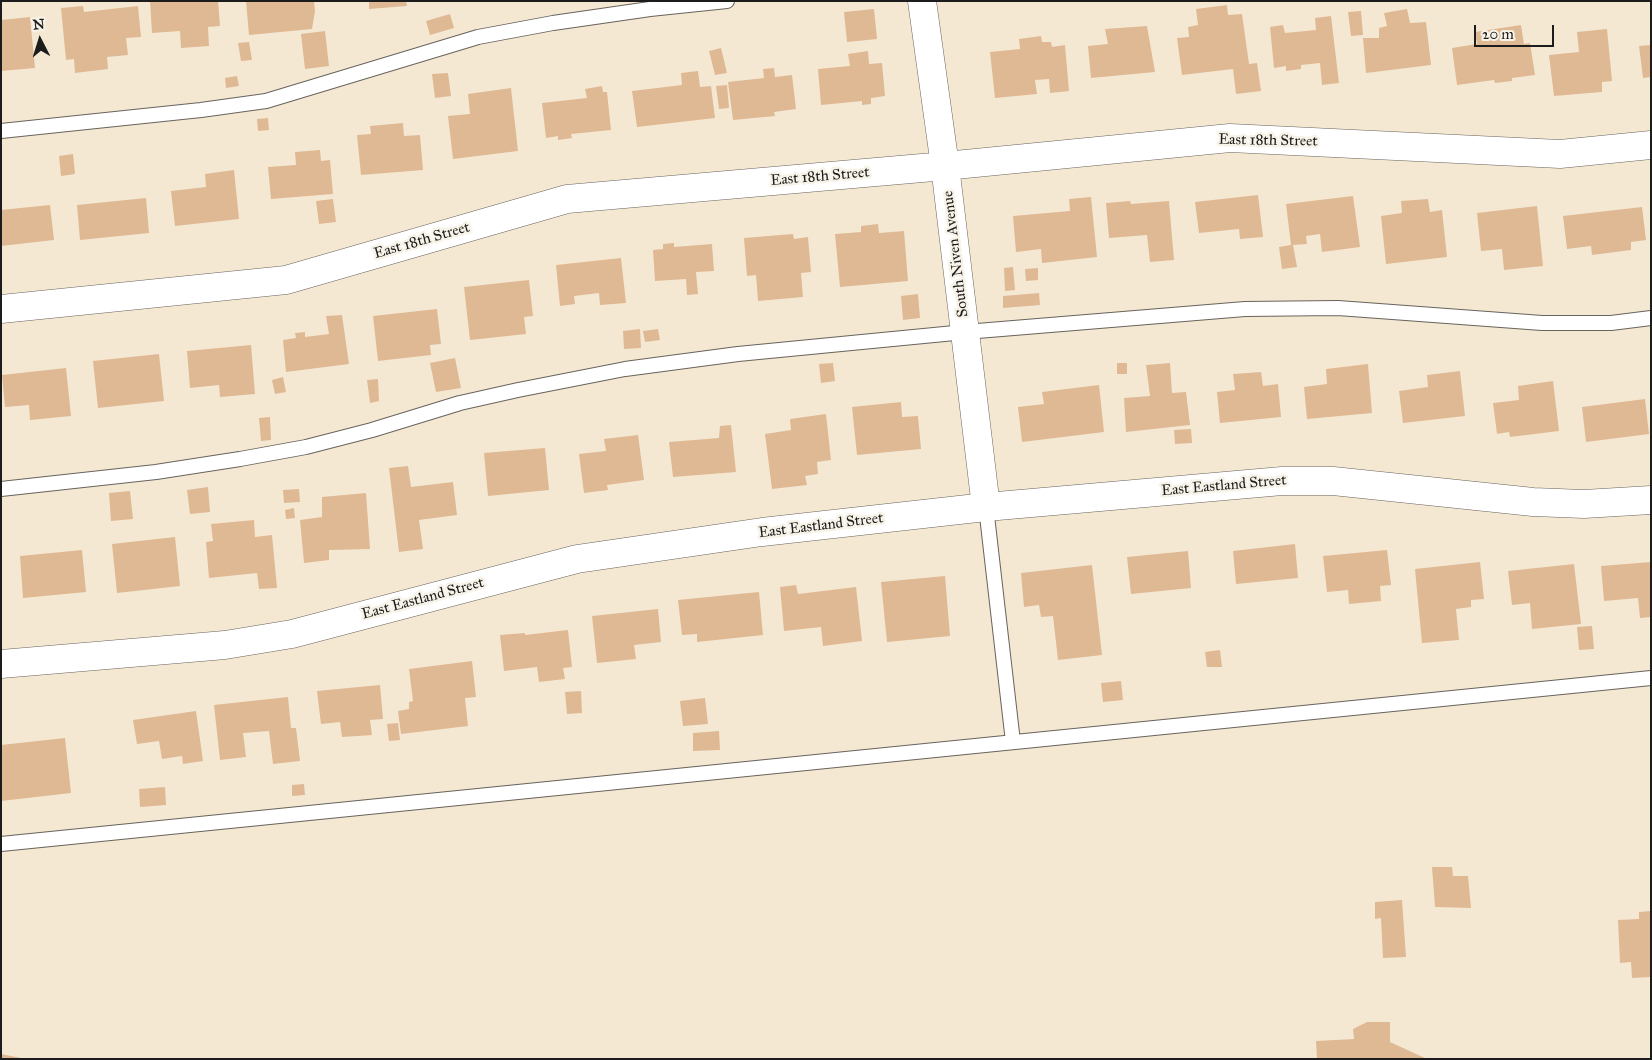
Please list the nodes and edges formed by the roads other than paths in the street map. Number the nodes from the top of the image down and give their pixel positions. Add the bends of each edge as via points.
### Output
1 (727, 1) edge
2 (922, 1) edge
3 (1, 130) edge
4 (1651, 145) edge
5 (946, 166) junction
6 (1, 309) edge
7 (1651, 318) edge
8 (965, 332) junction
9 (1, 489) edge
10 (1651, 500) edge
11 (986, 507) junction
12 (1, 664) edge
13 (1651, 678) edge
14 (1013, 742) junction
15 (1, 844) edge

1 - 3 lane via 553,23 478,37 266,101
2 - 5 street, South Niven Avenue
4 - 5 street, East 18th Street via 1560,154 1230,138
5 - 6 street, East 18th Street via 567,199 286,280
5 - 8 street, South Niven Avenue
7 - 8 lane via 1611,323 1542,323 1338,308 1245,309
8 - 9 lane via 738,354 625,369 460,403 372,430 240,460
8 - 11 street, South Niven Avenue
10 - 11 street, East Eastland Street via 1584,504 1533,502 1333,481 1282,481
11 - 12 street, East Eastland Street via 762,532 576,559 292,634 225,645
11 - 14 lane
13 - 14 lane
14 - 15 lane

